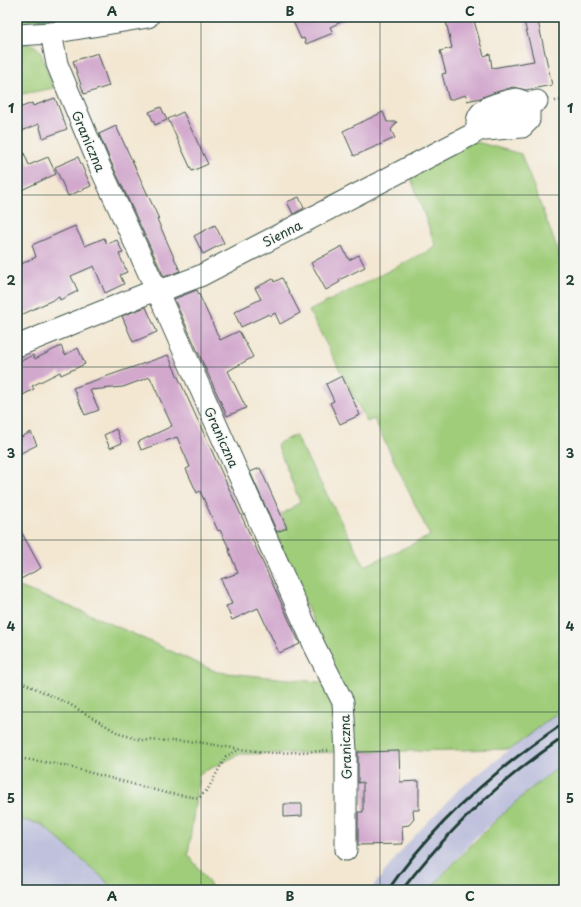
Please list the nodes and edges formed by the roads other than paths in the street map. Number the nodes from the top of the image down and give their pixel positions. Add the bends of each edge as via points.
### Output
1 (148, 17) edge
2 (51, 33) junction
3 (17, 35) edge
4 (532, 103) dead end
5 (156, 291) junction
6 (17, 346) edge
7 (346, 850) dead end

1 - 2 street
2 - 3 street
2 - 5 street, Graniczna via 57,64
4 - 5 street, Sienna via 516,108 480,130 200,276
5 - 6 street, Sienna
5 - 7 street, Graniczna via 315,647 343,702 346,751

